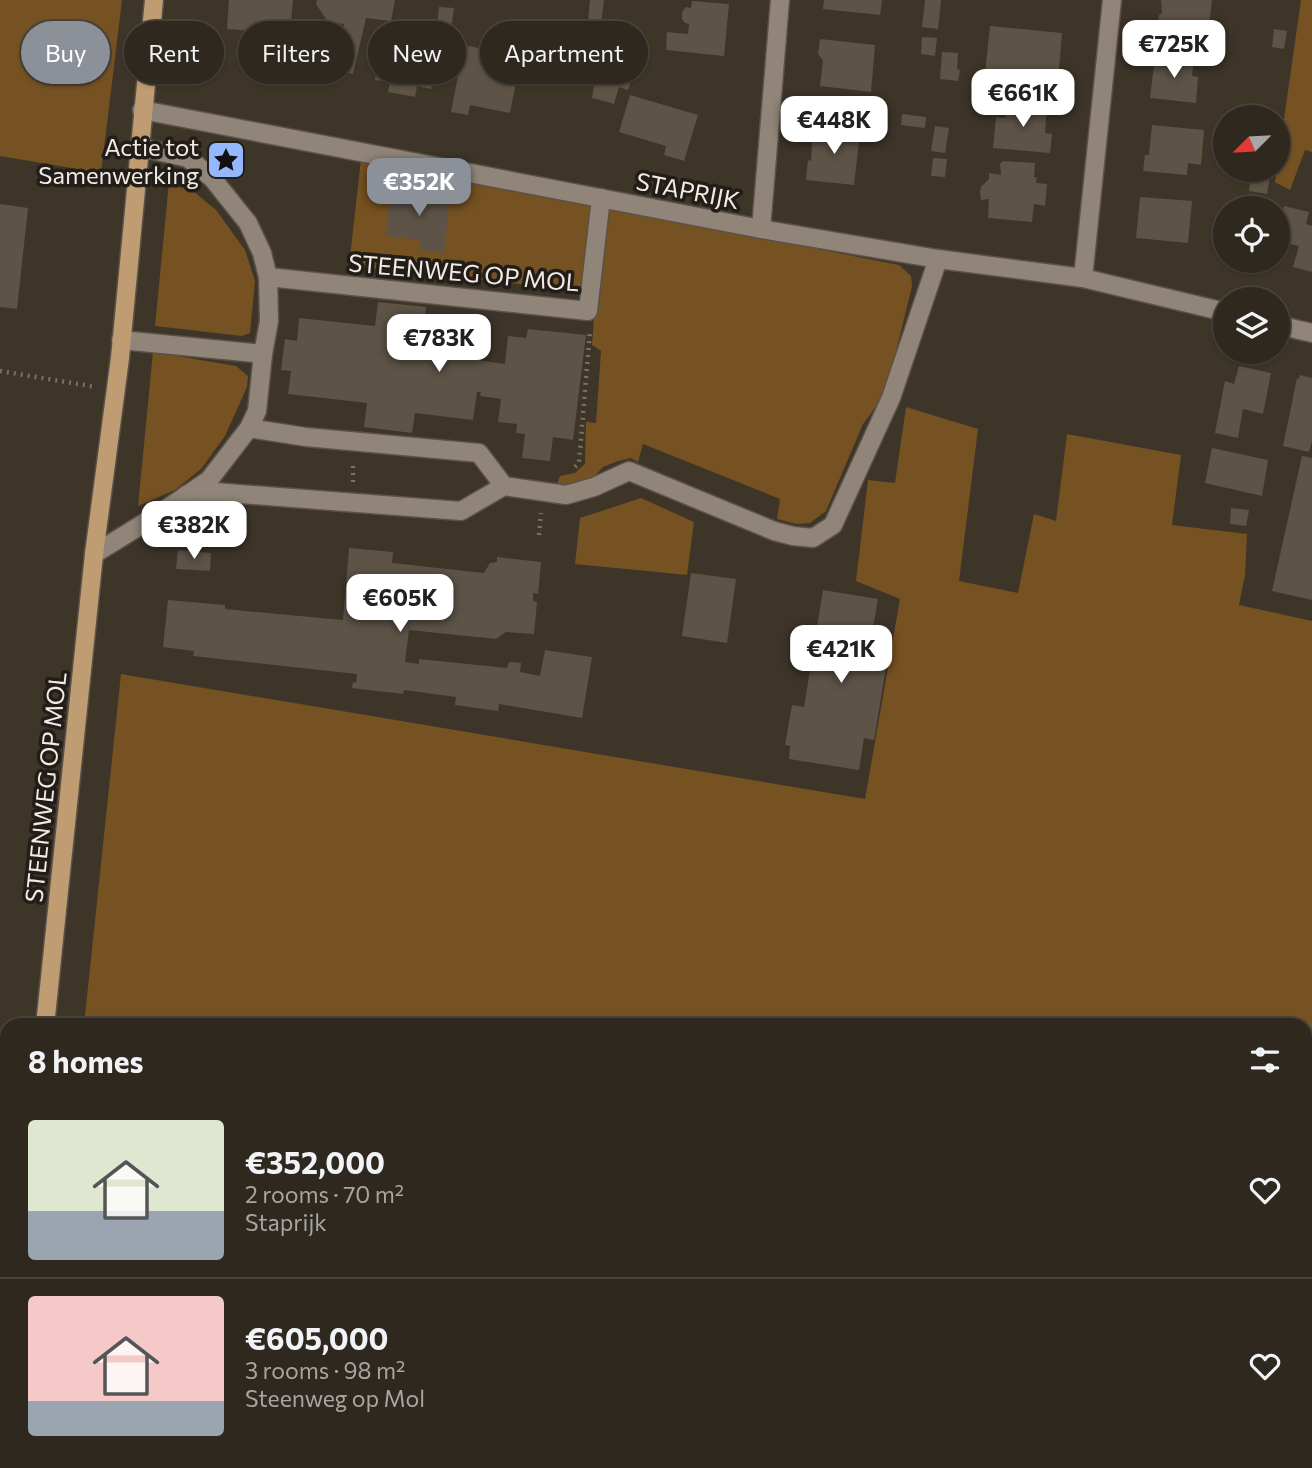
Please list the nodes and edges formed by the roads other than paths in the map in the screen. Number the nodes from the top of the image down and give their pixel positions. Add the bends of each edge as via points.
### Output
1 (154, 0) edge
2 (780, 0) edge
3 (1112, 0) edge
4 (142, 110) junction
5 (139, 147) junction
6 (601, 198) junction
7 (761, 229) junction
8 (938, 259) junction
9 (268, 277) junction
10 (1083, 278) junction
11 (1213, 309) edge
12 (1290, 328) edge
13 (1312, 333) edge
14 (121, 340) junction
15 (263, 354) junction
16 (249, 428) junction
17 (503, 486) junction
18 (186, 495) junction
19 (94, 554) junction
20 (46, 1018) edge

1 - 4 main road, STEENWEG OP MOL
2 - 7 street
3 - 10 street
4 - 5 main road, STEENWEG OP MOL
4 - 6 street, STAPRIJK
5 - 9 street via 188,158 212,178 248,223
5 - 14 main road, STEENWEG OP MOL
6 - 7 street, STAPRIJK
6 - 9 street, STEENWEG OP MOL via 588,311
7 - 8 street, STAPRIJK
8 - 10 street, STAPRIJK
8 - 17 street via 891,398 833,525 813,538 774,531 629,471 566,495
9 - 15 street via 269,321
10 - 11 street, STAPRIJK
12 - 13 street
14 - 15 street
14 - 19 main road, STEENWEG OP MOL
15 - 16 street via 257,411
16 - 17 street via 479,453
16 - 18 street via 209,480
17 - 18 street via 461,511 215,492
18 - 19 street
19 - 20 main road, STEENWEG OP MOL

